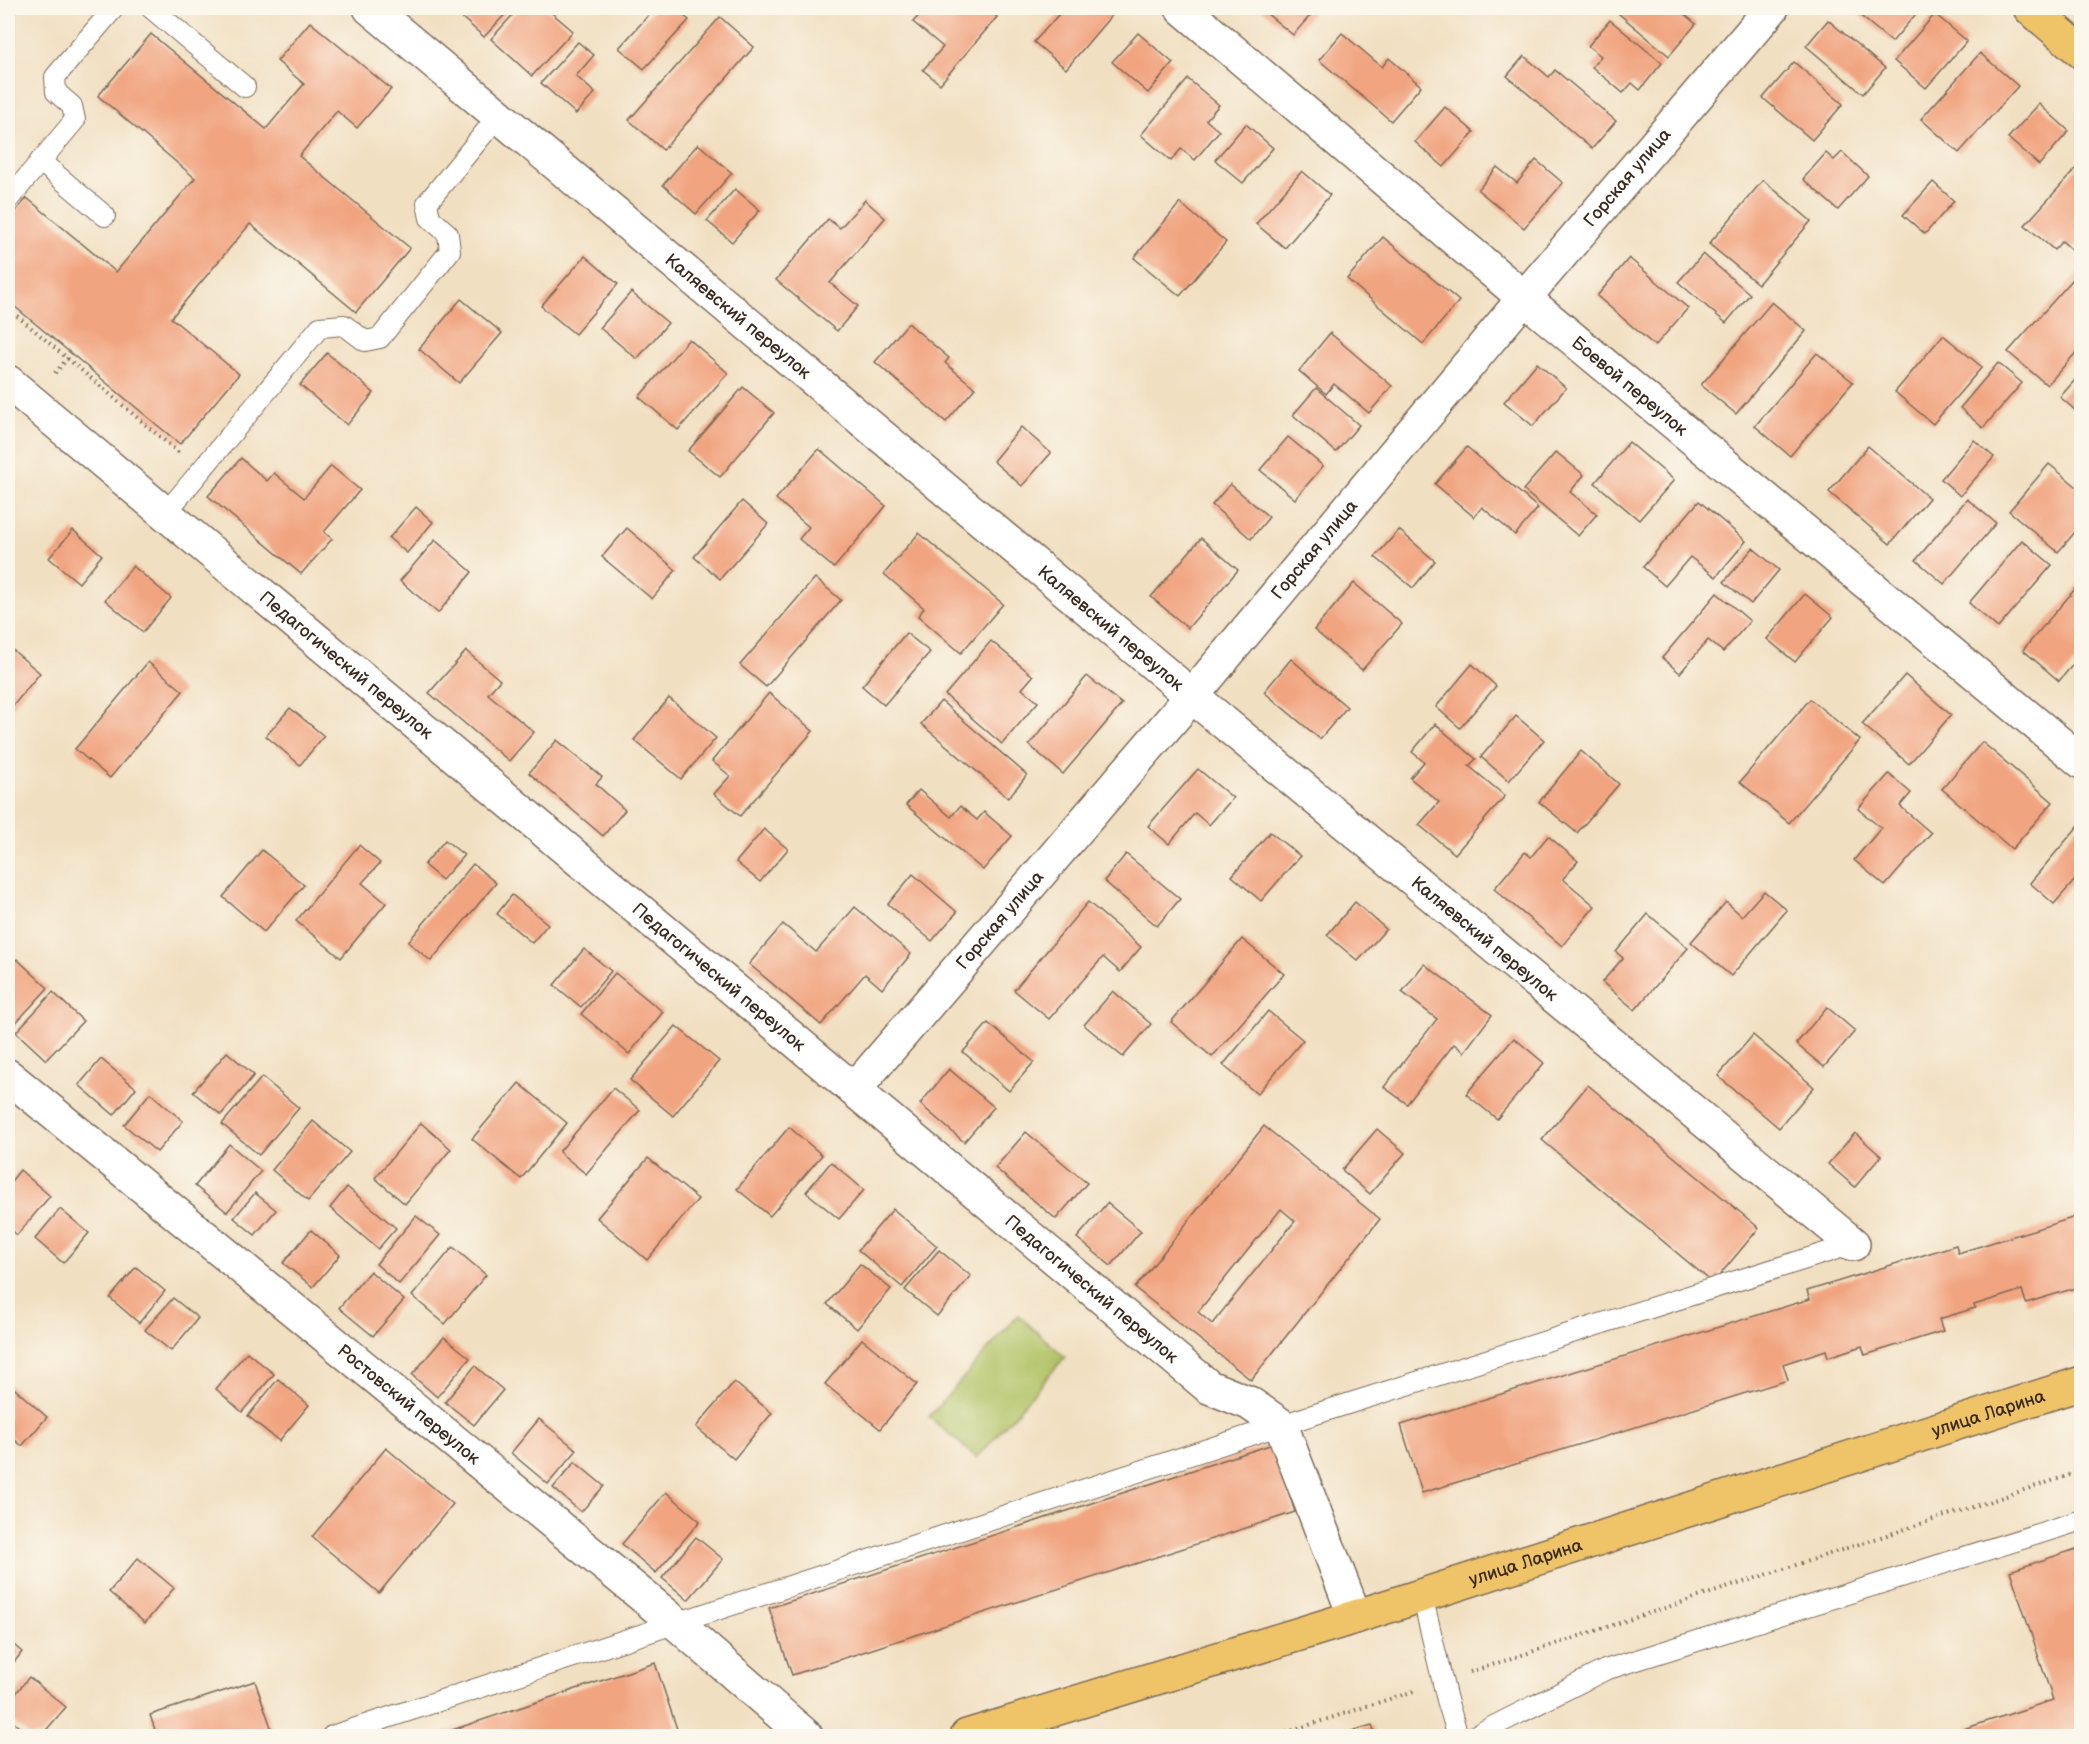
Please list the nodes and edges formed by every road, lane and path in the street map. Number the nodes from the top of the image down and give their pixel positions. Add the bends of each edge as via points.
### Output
1 (114, 8) edge
2 (151, 8) edge
3 (370, 8) edge
4 (1182, 8) edge
5 (1772, 8) edge
6 (2030, 8) edge
7 (2082, 52) edge
8 (245, 87) dead end
9 (499, 116) junction
10 (40, 161) junction
11 (8, 200) edge
12 (105, 216) dead end
13 (1524, 298) junction
14 (8, 308) edge
15 (68, 358) junction
16 (55, 373) dead end
17 (8, 382) edge
18 (200, 471) junction
19 (165, 514) junction
20 (1192, 696) junction
21 (2082, 762) edge
22 (8, 1076) edge
23 (854, 1090) junction
24 (1853, 1244) joint
25 (2082, 1383) edge
26 (1281, 1425) junction
27 (2082, 1471) edge
28 (2082, 1521) edge
29 (1422, 1595) junction
30 (1355, 1617) junction
31 (677, 1624) junction
32 (1443, 1681) junction
33 (332, 1737) edge
34 (806, 1737) edge
35 (967, 1737) edge
36 (1275, 1737) edge
37 (1458, 1737) edge
38 (1474, 1737) edge

1 - 10 lane via 55,77 56,92 72,106 75,120
2 - 8 lane
3 - 9 street, Каляевский переулок
4 - 13 street, Боевой переулок
5 - 13 street, Горская улица
6 - 7 main road
9 - 18 lane via 427,203 430,218 448,234 450,251 380,338 365,341 344,325 320,327
9 - 20 street, Каляевский переулок
10 - 11 lane
10 - 12 lane
13 - 20 street, Горская улица
13 - 21 street, Боевой переулок
14 - 15 path
15 - 16 path
15 - 18 path
17 - 19 street, Педагогический переулок
18 - 19 lane
19 - 23 street, Педагогический переулок
20 - 23 street, Горская улица
20 - 24 street, Каляевский переулок
22 - 31 street, Ростовский переулок
23 - 26 street, Педагогический переулок via 1209,1387 1249,1403
24 - 26 lane
25 - 29 main road, улица Ларина
26 - 30 street
26 - 31 lane
27 - 32 path
28 - 38 lane via 1605,1670
29 - 30 main road, улица Ларина
29 - 32 lane
30 - 35 main road, улица Ларина
31 - 33 lane
31 - 34 street, Ростовский переулок
32 - 36 path
32 - 37 lane

